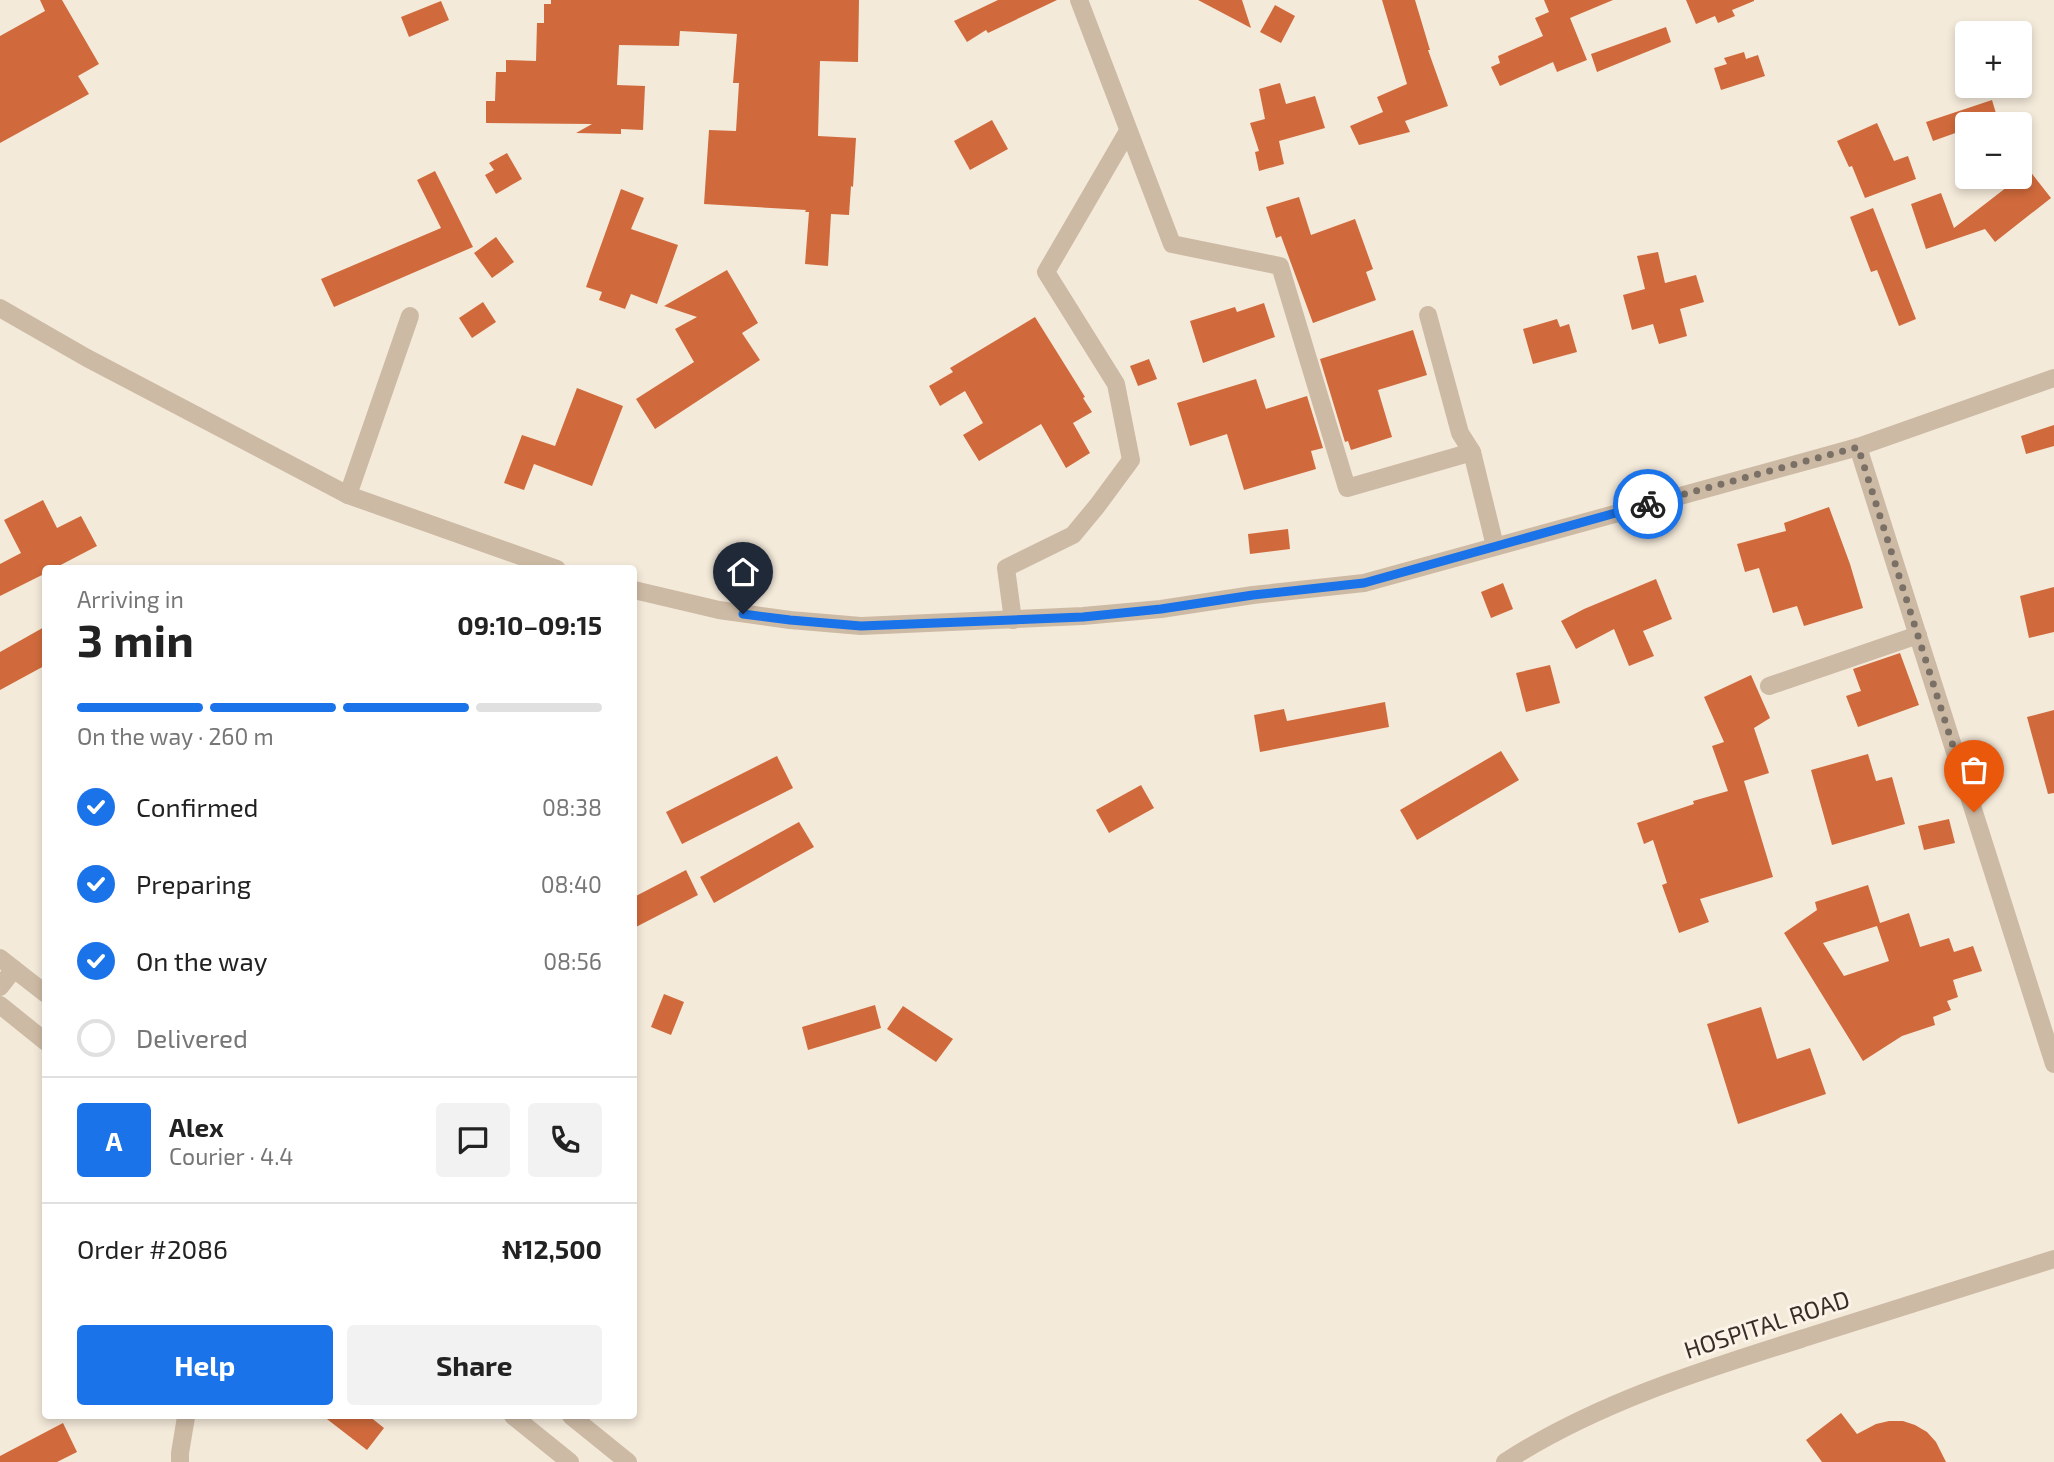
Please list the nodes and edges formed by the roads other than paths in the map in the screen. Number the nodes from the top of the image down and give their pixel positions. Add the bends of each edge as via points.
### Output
1 (1079, 0) edge
2 (1128, 131) junction
3 (0, 308) edge
4 (1428, 315) dead end
5 (410, 316) dead end
6 (2054, 378) edge
7 (1858, 447) junction
8 (1472, 452) junction
9 (348, 495) junction
10 (1495, 546) junction
11 (546, 565) edge
12 (637, 591) edge
13 (1013, 620) junction
14 (1918, 635) junction
15 (1769, 686) dead end
16 (7, 964) edge
17 (0, 987) edge
18 (42, 991) edge
19 (0, 1005) edge
20 (42, 1039) edge
21 (2054, 1064) edge
22 (2054, 1259) edge
23 (186, 1419) edge
24 (517, 1419) edge
25 (576, 1419) edge
26 (180, 1462) edge
27 (570, 1462) edge
28 (628, 1462) edge
29 (1505, 1462) edge

1 - 2 street
2 - 8 street via 1172,244 1280,266 1347,488
2 - 13 street via 1046,272 1116,384 1131,460 1073,535 1006,568
3 - 9 street
4 - 8 street via 1460,433
5 - 9 street
6 - 7 street
7 - 10 street
7 - 14 street
8 - 10 street
9 - 11 street
10 - 13 street via 1364,583 1161,609
12 - 13 street via 719,610 861,626
14 - 15 street
14 - 21 street
16 - 17 street
16 - 18 street
19 - 20 street
22 - 29 street, HOSPITAL ROAD via 1712,1367 1618,1403
23 - 26 street
24 - 27 street
25 - 28 street

